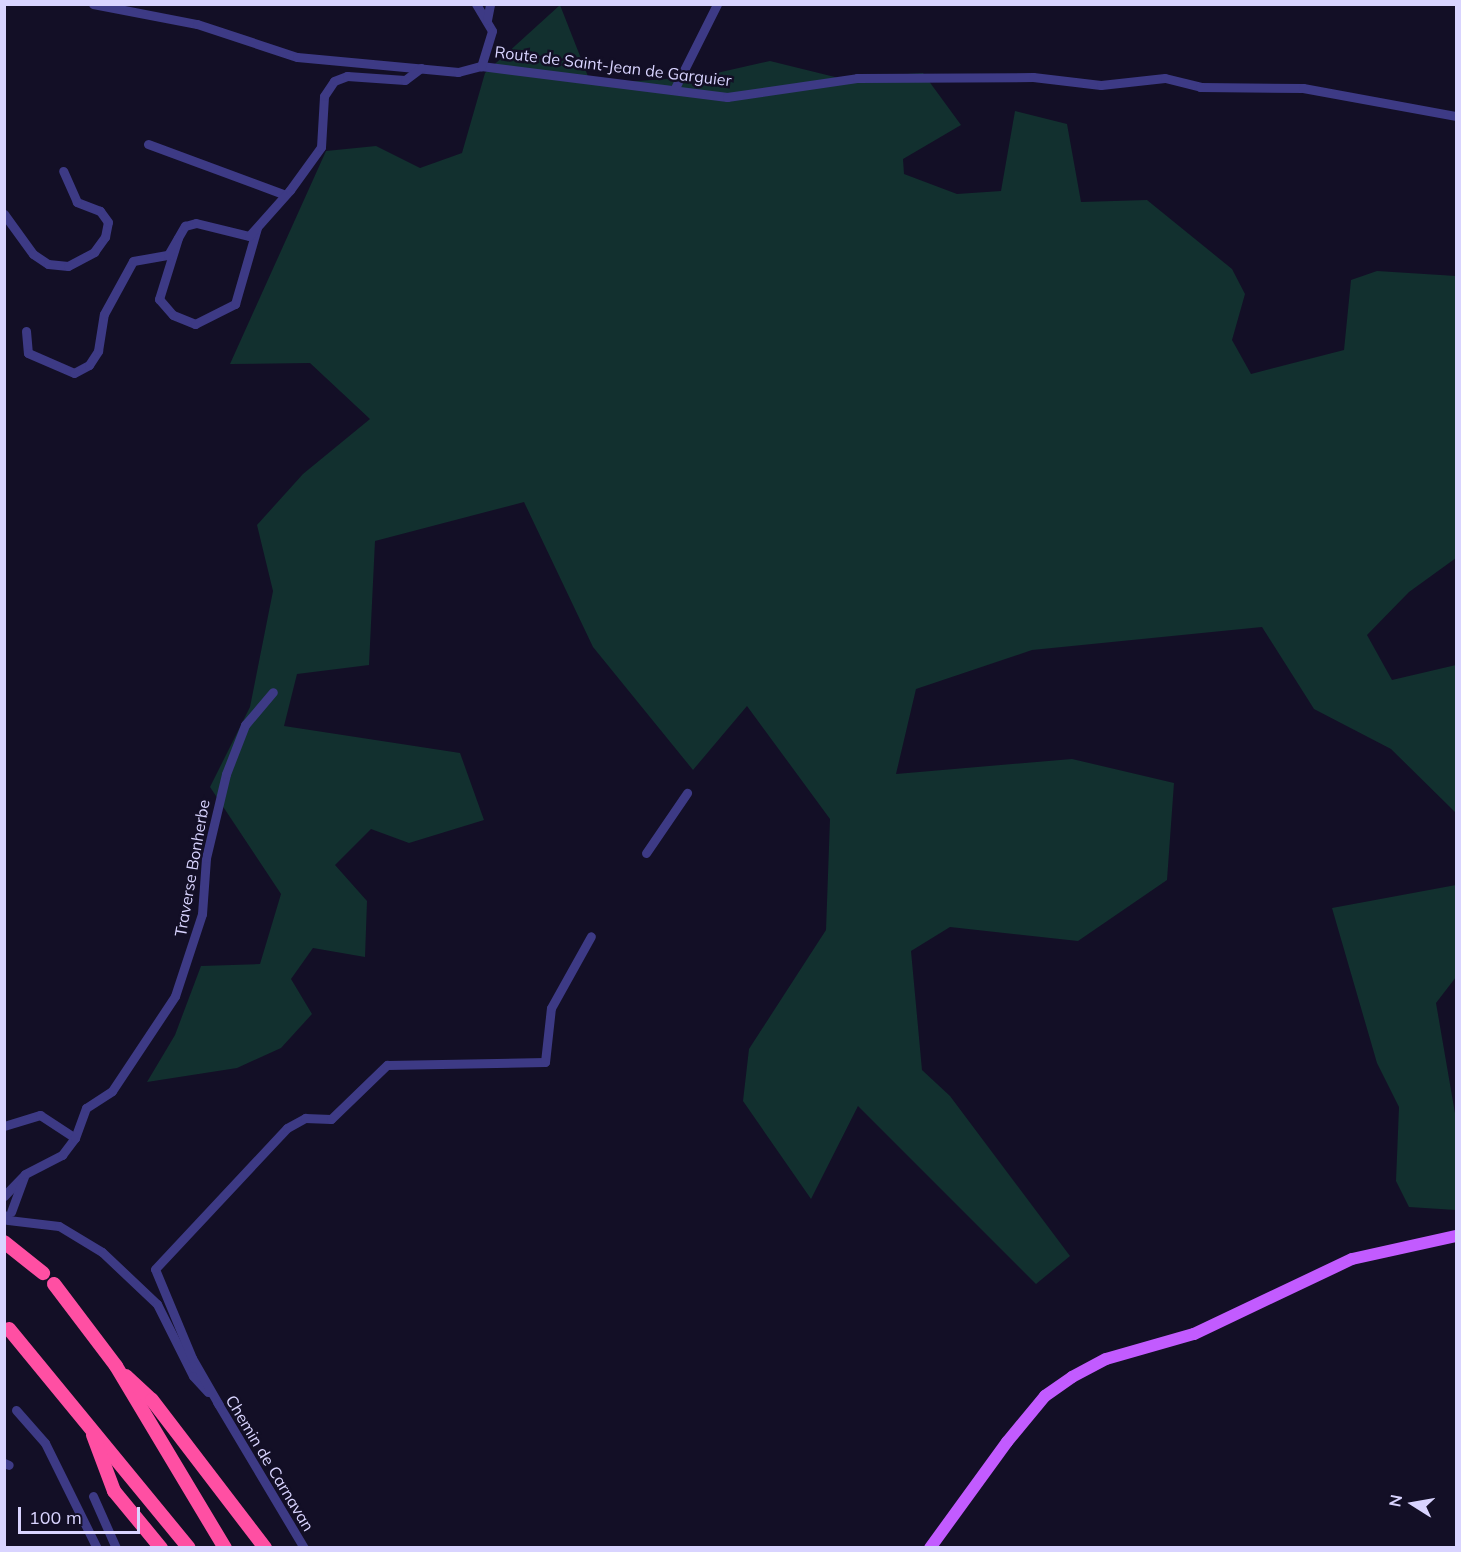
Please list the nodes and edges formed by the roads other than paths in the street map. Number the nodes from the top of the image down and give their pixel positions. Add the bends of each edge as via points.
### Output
1 (93, 4) edge
2 (476, 4) edge
3 (490, 4) edge
4 (717, 4) edge
5 (99, 5) edge
6 (487, 20) junction
7 (481, 66) junction
8 (421, 68) junction
9 (674, 90) junction
10 (1456, 116) edge
11 (148, 144) dead end
12 (63, 171) dead end
13 (283, 194) junction
14 (4, 214) edge
15 (257, 224) junction
16 (178, 238) junction
17 (26, 331) dead end
18 (273, 692) dead end
19 (687, 793) dead end
20 (646, 853) dead end
21 (591, 936) dead end
22 (4, 1126) edge
23 (75, 1138) junction
24 (25, 1174) junction
25 (4, 1196) edge
26 (8, 1213) edge
27 (1456, 1236) edge
28 (4, 1242) edge
29 (43, 1273) dead end
30 (54, 1284) dead end
31 (9, 1329) dead end
32 (116, 1366) junction
33 (219, 1405) junction
34 (16, 1410) dead end
35 (88, 1425) junction
36 (93, 1496) dead end
37 (97, 1548) edge
38 (116, 1548) edge
39 (161, 1548) edge
40 (189, 1548) edge
41 (225, 1548) edge
42 (265, 1548) edge
43 (304, 1548) edge
44 (930, 1548) edge

1 - 5 street, Route de Saint-Jean de Garguier
2 - 6 street
3 - 6 street
4 - 9 street
5 - 8 street, Route de Saint-Jean de Garguier via 197,24 297,57
6 - 7 street via 492,32
7 - 8 street, Route de Saint-Jean de Garguier via 458,72
7 - 9 street, Route de Saint-Jean de Garguier
8 - 13 street via 405,80 347,76 334,81 324,96 319,153
9 - 10 street, Route de Saint-Jean de Garguier via 727,97 856,78 1033,77 1101,85 1165,78 1200,87 1303,88
11 - 13 street
12 - 14 street via 77,202 100,211 108,222 105,237 94,252 68,266 48,264 33,254
13 - 15 street
15 - 16 street via 245,237 196,224 185,226
15 - 16 street via 235,304 195,324 173,315 159,299
16 - 17 street via 168,255 133,261 104,314 98,351 89,365 74,373 28,353
18 - 23 street, Traverse Bonherbe via 245,725 226,774 206,858 202,914 175,996 112,1091 86,1108
19 - 20 street
21 - 33 street via 551,1008 545,1062 387,1065 331,1119 305,1118 287,1128 155,1269 192,1358
22 - 23 street via 40,1115
23 - 24 street, Traverse Bonherbe via 62,1155
24 - 25 street
24 - 26 street
26 - 33 street, Chemin de Carnavan via 8,1220 59,1226 102,1252 157,1304 193,1376
27 - 44 main road via 1352,1259 1194,1334 1107,1359 1072,1377 1020,1425
28 - 29 highway
30 - 32 highway
31 - 35 highway
32 - 41 highway
32 - 42 highway via 152,1400
33 - 43 street, Chemin de Carnavan
34 - 37 street via 45,1443
35 - 39 highway via 114,1491
35 - 40 highway
36 - 38 street

